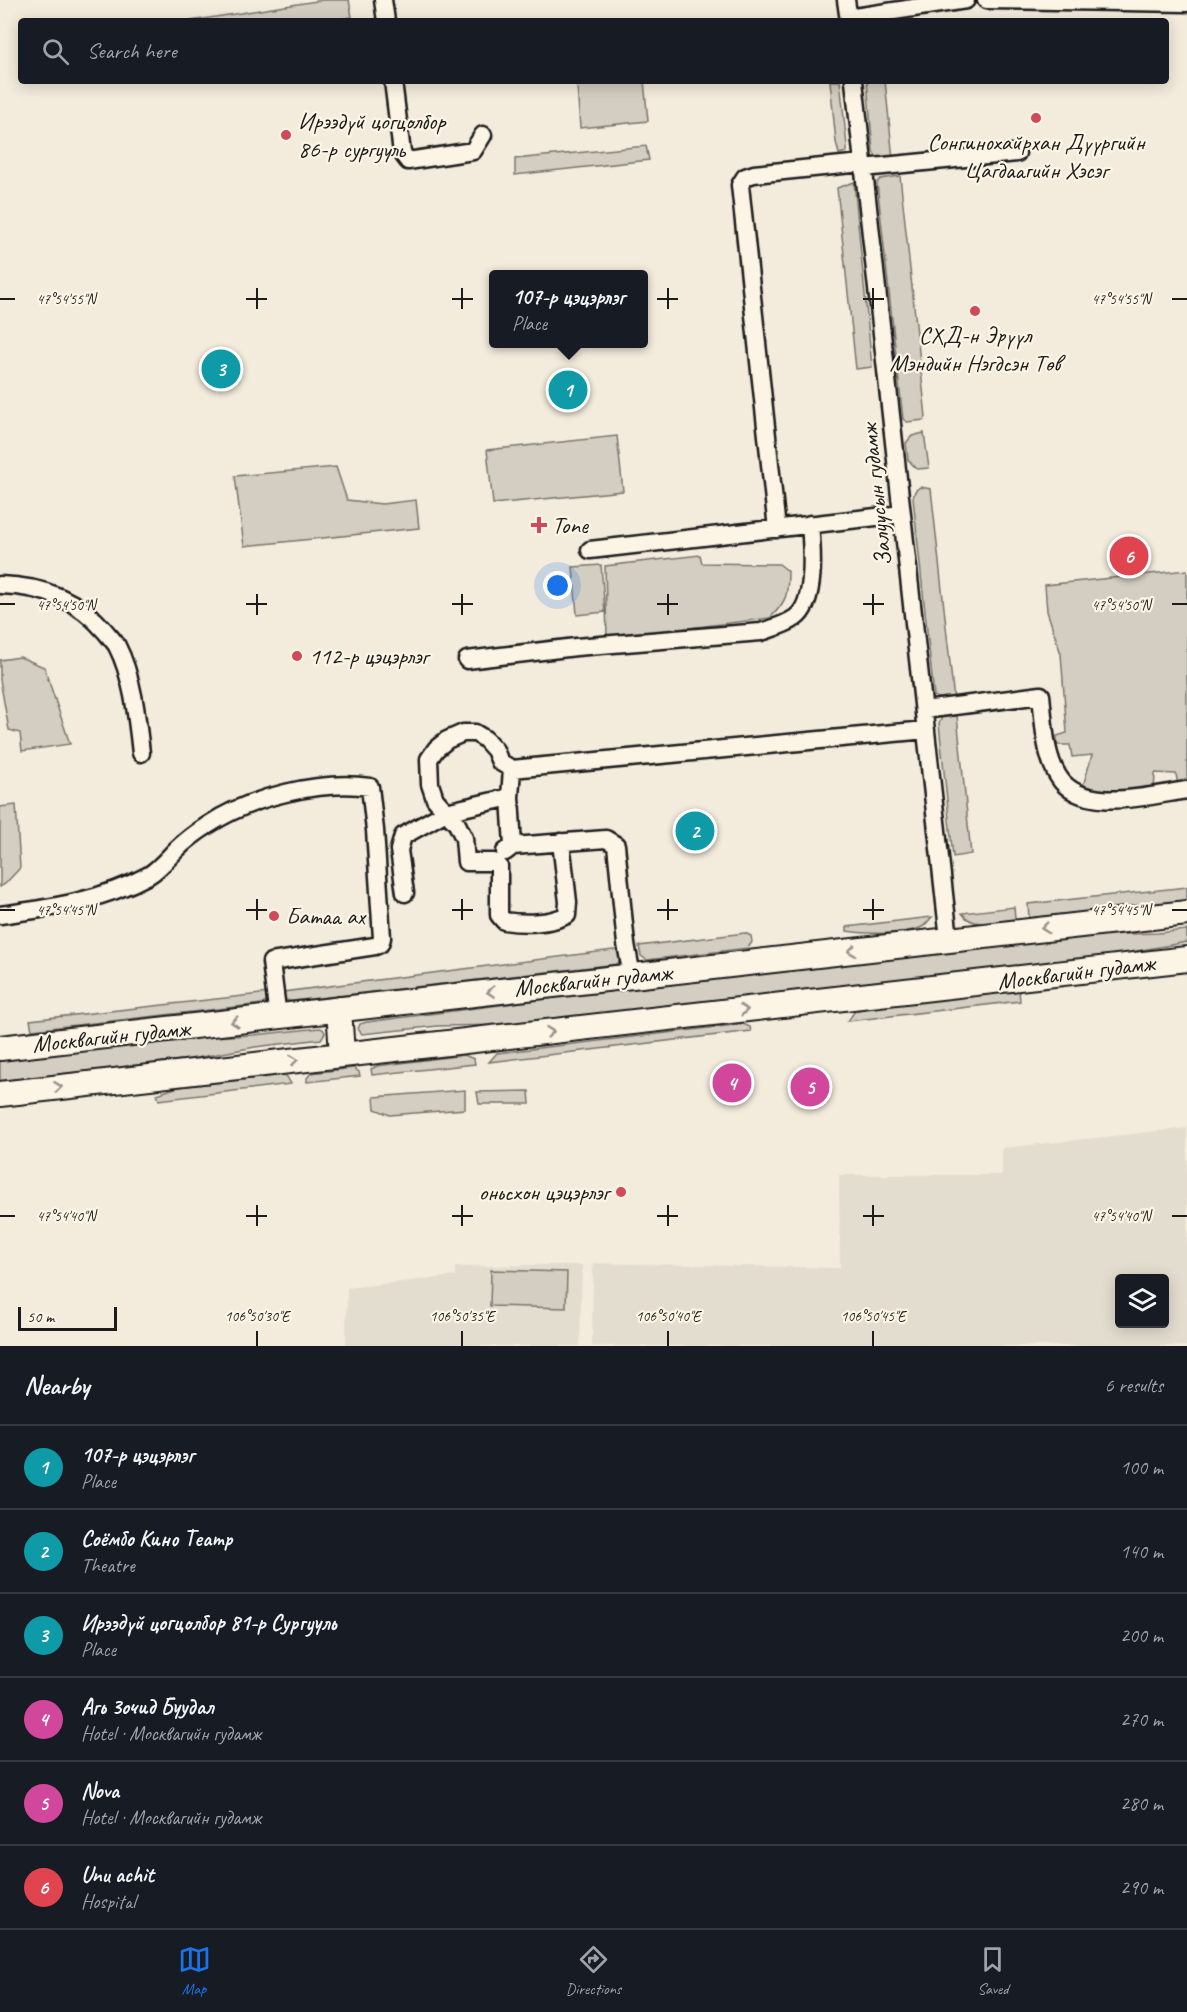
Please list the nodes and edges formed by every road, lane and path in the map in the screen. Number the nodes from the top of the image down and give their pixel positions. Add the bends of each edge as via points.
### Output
1 (383, 0) edge
2 (846, 0) edge
3 (966, 0) edge
4 (986, 0) edge
5 (1187, 3) edge
6 (386, 18) edge
7 (848, 18) edge
8 (860, 18) edge
9 (393, 84) edge
10 (854, 84) edge
11 (483, 135) dead end
12 (1017, 153) dead end
13 (863, 166) junction
14 (902, 514) junction
15 (810, 524) junction
16 (777, 529) junction
17 (590, 550) dead end
18 (0, 585) edge
19 (467, 660) dead end
20 (924, 710) junction
21 (926, 730) junction
22 (141, 753) dead end
23 (512, 769) junction
24 (1187, 790) edge
25 (510, 797) junction
26 (446, 812) junction
27 (561, 842) junction
28 (513, 846) junction
29 (494, 861) junction
30 (405, 893) dead end
31 (1187, 913) edge
32 (0, 915) edge
33 (949, 939) junction
34 (1187, 959) edge
35 (632, 976) junction
36 (339, 1009) junction
37 (278, 1017) junction
38 (0, 1048) edge
39 (342, 1054) junction
40 (0, 1094) edge

1 - 6 street
2 - 7 street
3 - 8 street
4 - 5 street
9 - 11 street via 402,153 408,160 473,151
10 - 13 street, Залуусын гудамж
12 - 13 street
13 - 14 street, Залуусын гудамж
13 - 16 street via 754,174 745,177 740,185
14 - 15 street
14 - 20 street, Залуусын гудамж
15 - 16 street
15 - 19 street via 813,569 807,599 798,616 783,624 761,632
16 - 17 street
18 - 22 street via 42,590 70,601 109,636 127,674
20 - 21 street, Залуусын гудамж
20 - 24 street via 1041,695 1051,760 1058,777 1073,792 1093,799 1114,800
21 - 23 street
21 - 33 street, Залуусын гудамж
23 - 25 street
23 - 26 street via 500,762 495,750 475,733 447,740 429,759 430,784 435,799
25 - 26 street
25 - 28 street
26 - 29 street via 464,838 466,862
26 - 30 street via 403,836 399,850
27 - 28 street
27 - 29 street via 568,902 567,915 557,920 504,921 499,915 499,866
27 - 35 street via 606,839 616,845
28 - 29 street
31 -> 33 highway, Москвагийн гудамж
32 - 37 street via 54,908 113,891 152,873 208,825 264,798 324,788 370,787 380,944 271,962
33 -> 35 highway, Москвагийн гудамж
39 -> 34 highway, Москвагийн гудамж
35 -> 36 highway, Москвагийн гудамж
36 - 37 highway, Москвагийн гудамж
36 - 39 highway
37 -> 38 highway, Москвагийн гудамж
40 -> 39 highway, Москвагийн гудамж

